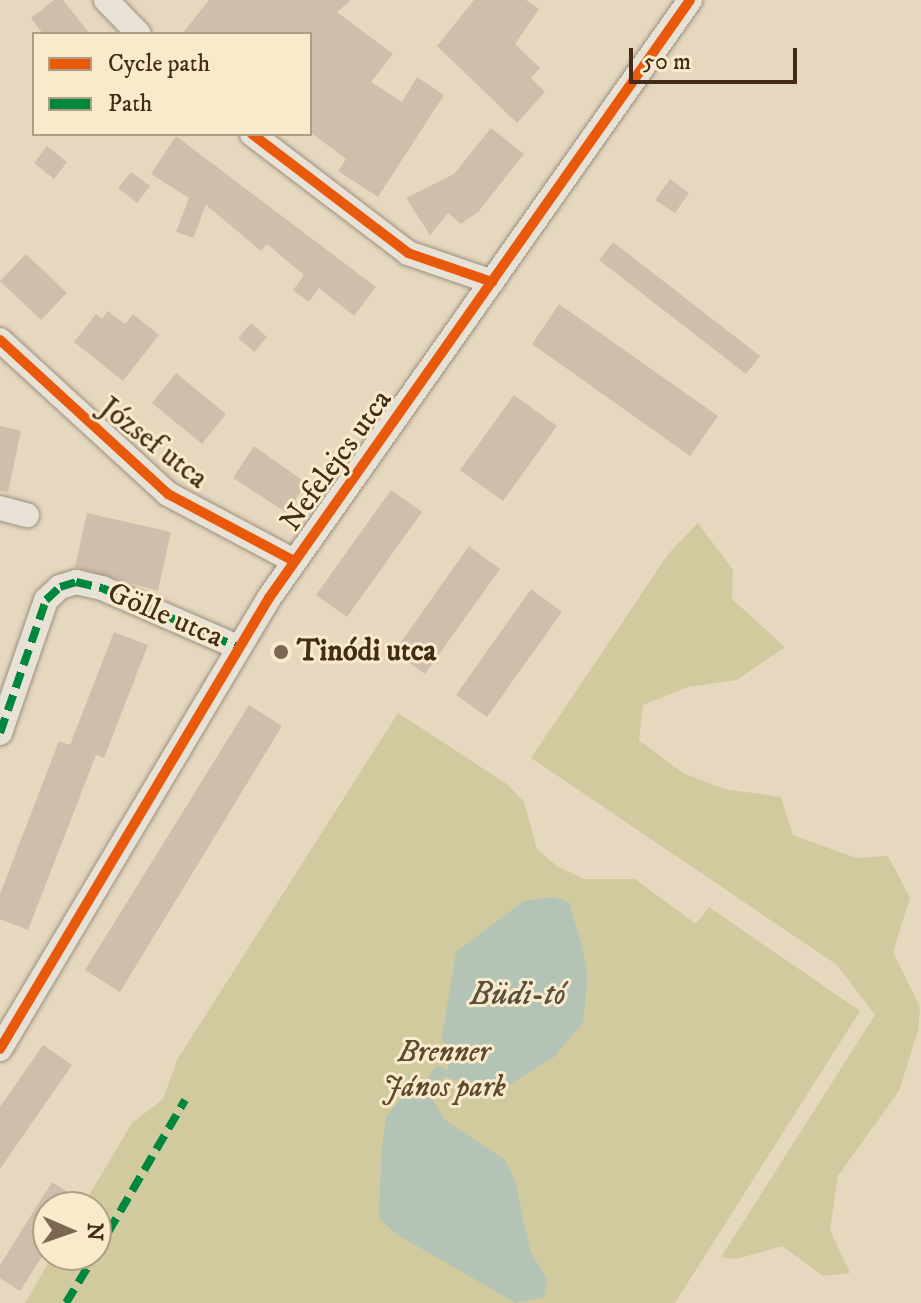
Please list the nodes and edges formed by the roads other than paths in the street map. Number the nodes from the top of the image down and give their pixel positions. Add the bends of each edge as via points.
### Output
1 (106, 0) edge
2 (690, 0) edge
3 (137, 32) edge
4 (255, 136) edge
5 (492, 282) junction
6 (0, 340) edge
7 (0, 508) edge
8 (27, 515) dead end
9 (294, 561) junction
10 (238, 647) junction
11 (0, 733) edge
12 (9, 1018) edge
13 (0, 1049) edge

1 - 3 street
2 - 5 street, Nefelejcs utca
4 - 5 street via 389,241 427,262
5 - 9 street, Nefelejcs utca
6 - 9 street, József utca via 168,494
7 - 8 street
9 - 10 street, Nefelejcs utca
10 - 11 street, Gölle utca via 102,588 76,582 60,587 46,600
10 - 12 street, Nefelejcs utca
12 - 13 street, Nefelejcs utca

